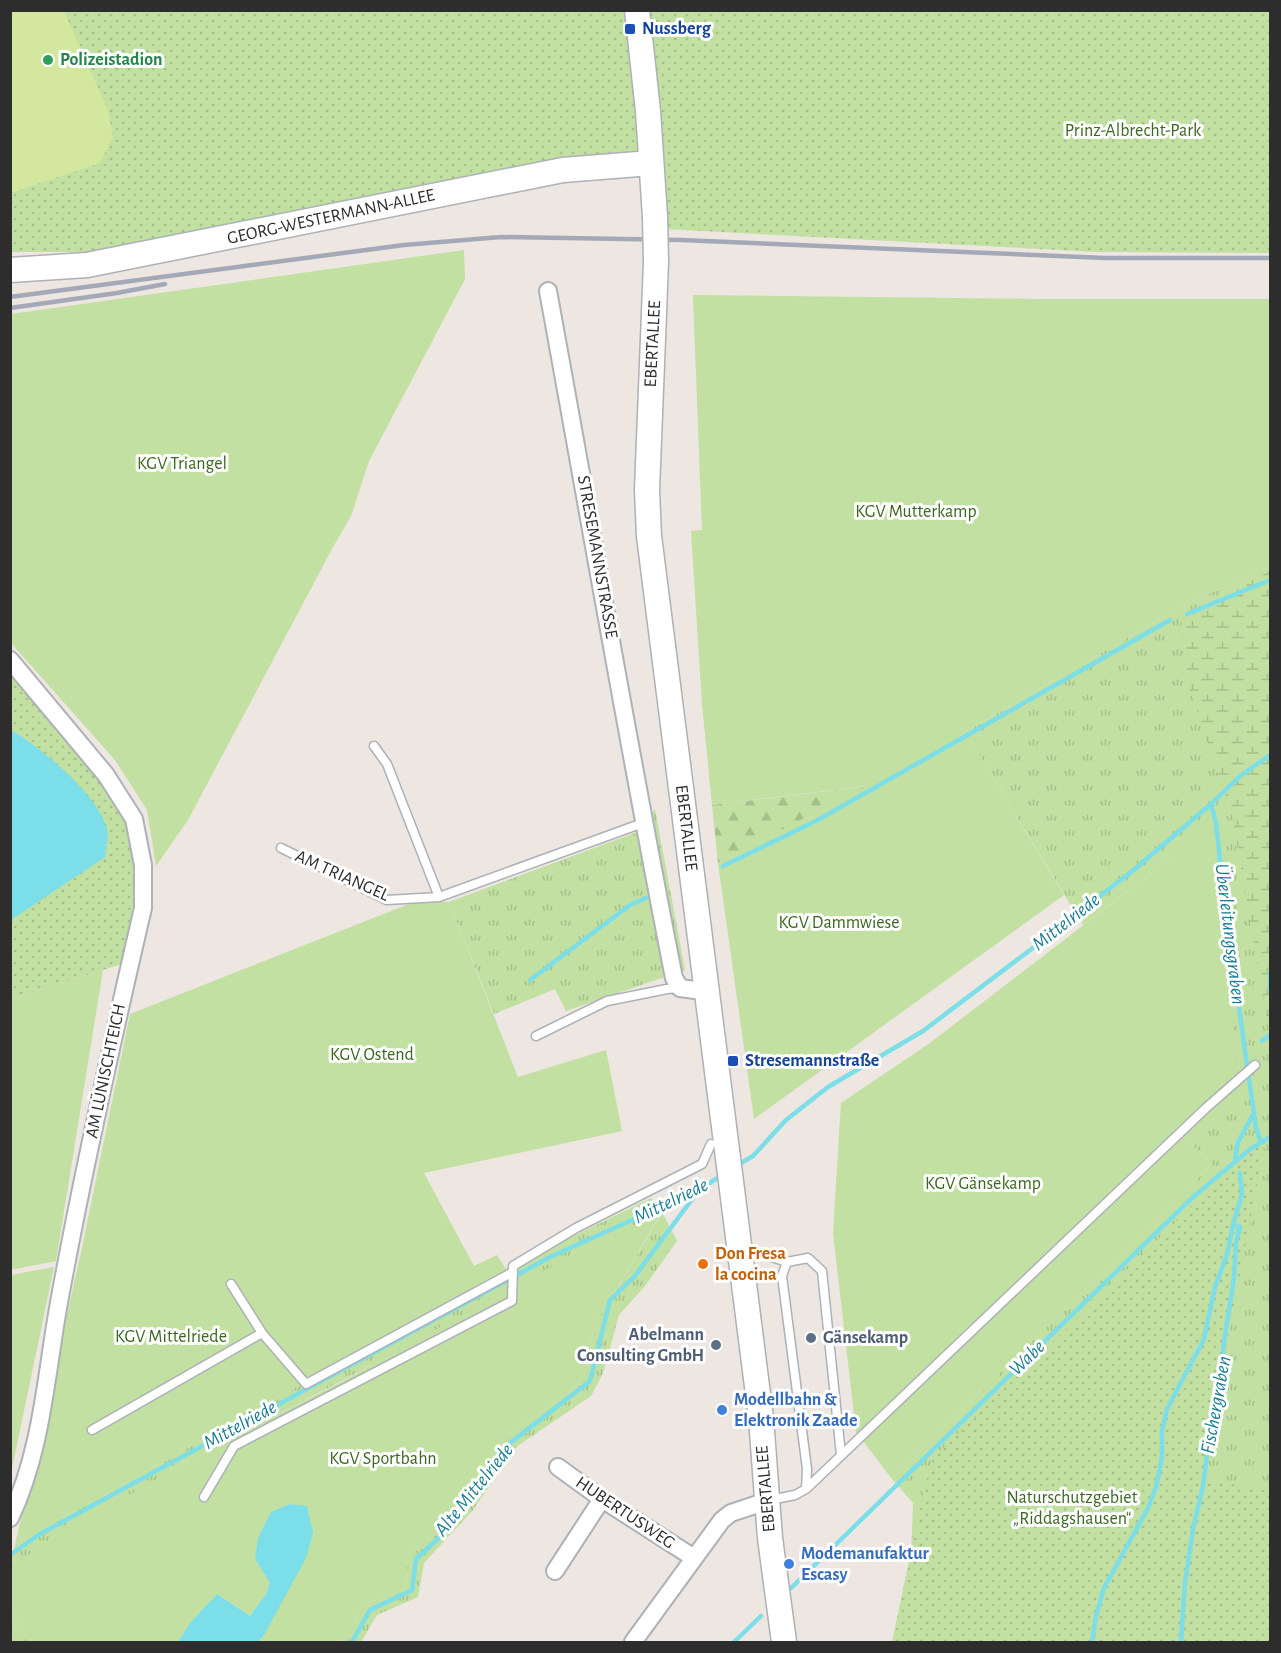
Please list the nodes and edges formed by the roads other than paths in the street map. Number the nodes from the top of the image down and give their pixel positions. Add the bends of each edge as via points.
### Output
1 (637, 10) edge
2 (651, 163) junction
3 (10, 270) edge
4 (548, 291) dead end
5 (10, 660) edge
6 (374, 746) dead end
7 (643, 823) junction
8 (281, 848) dead end
9 (439, 897) junction
10 (707, 987) junction
11 (680, 988) junction
12 (536, 1036) dead end
13 (1255, 1065) dead end
14 (719, 1150) junction
15 (739, 1246) junction
16 (787, 1262) junction
17 (513, 1272) junction
18 (231, 1284) dead end
19 (262, 1333) junction
20 (92, 1430) dead end
21 (841, 1455) junction
22 (558, 1467) dead end
23 (806, 1489) junction
24 (204, 1497) dead end
25 (602, 1499) junction
26 (767, 1501) junction
27 (10, 1518) edge
28 (694, 1558) junction
29 (555, 1571) dead end
30 (633, 1642) edge
31 (784, 1642) edge

1 - 2 main road, EBERTALLEE
2 - 3 main road, GEORG-WESTERMANN-ALLEE via 563,170 87,265
2 - 10 main road, EBERTALLEE, bridge via 656,262 647,490 649,536
4 - 7 street, STRESEMANNSTRASSE
5 - 27 street, AM LÜNISCHTEICH via 106,775 134,819 143,865 142,908 86,1163 34,1453
6 - 9 lane via 387,764
7 - 9 lane
7 - 11 street, STRESEMANNSTRASSE via 674,978
8 - 9 lane, AM TRIANGEL via 387,900
10 - 11 street
10 - 14 main road, EBERTALLEE
11 - 12 lane via 607,1001
13 - 21 lane
14 - 15 main road, EBERTALLEE via 732,1184
14 - 17 lane via 702,1164 576,1228 513,1266
15 - 16 lane
15 - 26 main road, EBERTALLEE via 761,1418
16 - 21 lane via 808,1258 822,1271
16 - 23 lane via 782,1276 807,1469
17 - 19 lane via 306,1384
17 - 24 lane via 512,1301 234,1446
18 - 19 lane
19 - 20 lane
21 - 23 lane
22 - 25 street, HUBERTUSWEG
23 - 26 lane
25 - 28 street, HUBERTUSWEG
25 - 29 street
26 - 28 street via 722,1520
26 - 31 main road, EBERTALLEE
28 - 30 street

